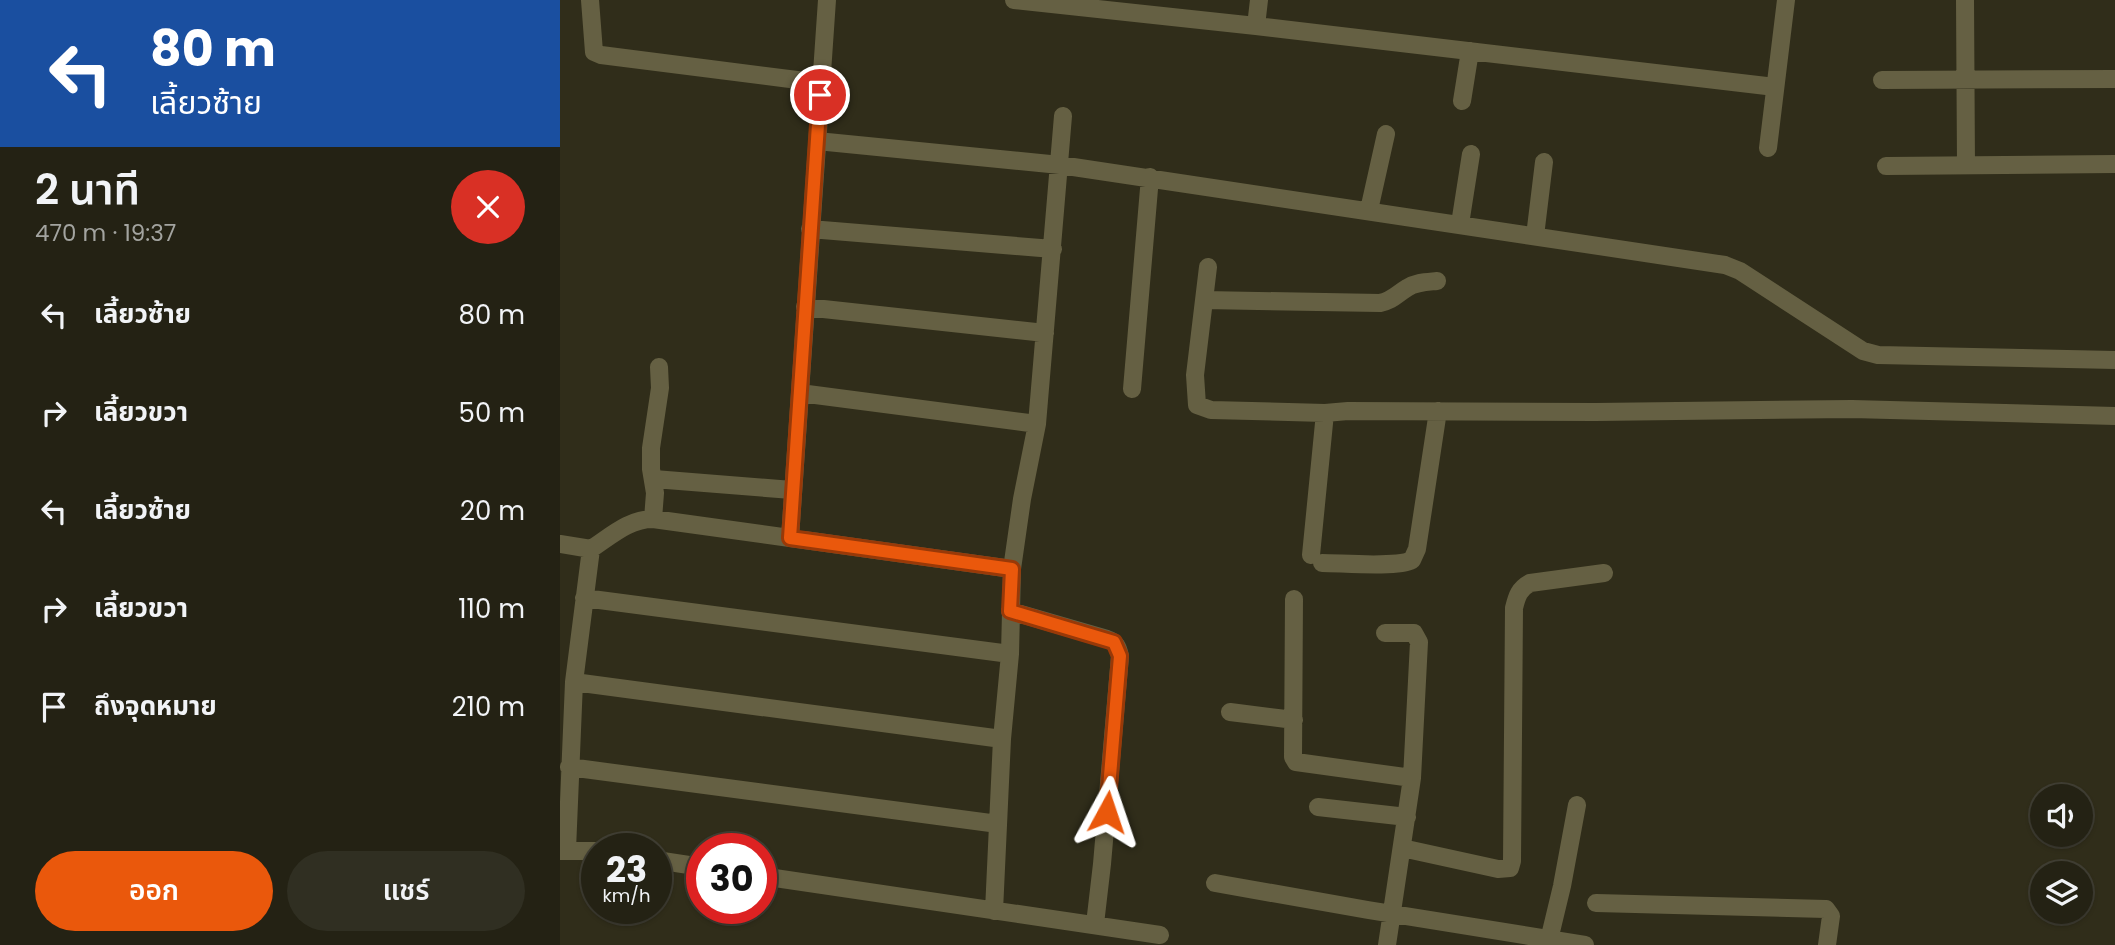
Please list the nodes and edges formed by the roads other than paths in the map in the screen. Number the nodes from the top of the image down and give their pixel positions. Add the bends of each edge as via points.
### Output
1 (590, 0) edge
2 (827, 0) edge
3 (1014, 0) edge
4 (1259, 0) edge
5 (1786, 0) edge
6 (1965, 0) edge
7 (1256, 26) junction
8 (1470, 51) junction
9 (1966, 79) junction
10 (2115, 79) edge
11 (1882, 80) dead end
12 (821, 83) junction
13 (1775, 87) junction
14 (1462, 101) dead end
15 (1063, 116) dead end
16 (1386, 134) dead end
17 (817, 141) junction
18 (1768, 148) dead end
19 (1471, 154) dead end
20 (1544, 162) dead end
21 (2115, 164) edge
22 (1060, 165) junction
23 (1966, 165) junction
24 (1886, 166) dead end
25 (1150, 177) junction
26 (1368, 210) junction
27 (1460, 224) junction
28 (810, 229) junction
29 (1535, 236) junction
30 (1052, 249) junction
31 (1208, 267) dead end
32 (1437, 281) dead end
33 (1204, 300) junction
34 (805, 307) junction
35 (1045, 333) junction
36 (2115, 360) edge
37 (659, 367) dead end
38 (1132, 388) dead end
39 (800, 393) junction
40 (1438, 411) junction
41 (1325, 413) junction
42 (2115, 416) edge
43 (1037, 425) junction
44 (654, 479) junction
45 (792, 490) junction
46 (653, 519) junction
47 (790, 538) junction
48 (560, 544) edge
49 (591, 549) junction
50 (1012, 569) junction
51 (1604, 573) dead end
52 (584, 598) junction
53 (1294, 599) dead end
54 (1010, 611) junction
55 (1385, 633) dead end
56 (1010, 654) junction
57 (573, 682) junction
58 (1230, 712) dead end
59 (1294, 720) junction
60 (1002, 739) junction
61 (569, 767) junction
62 (1412, 778) junction
63 (1577, 805) dead end
64 (1318, 807) dead end
65 (1407, 817) junction
66 (998, 824) junction
67 (1402, 848) junction
68 (563, 850) edge
69 (581, 851) edge
70 (777, 878) edge
71 (1214, 883) dead end
72 (1595, 903) dead end
73 (994, 911) junction
74 (1393, 915) junction
75 (1095, 924) junction
76 (1160, 935) dead end
77 (1549, 940) junction
78 (1387, 945) edge
79 (1585, 945) edge
80 (1827, 945) edge

1 - 12 street via 592,44 594,52 601,55
2 - 12 street
3 - 7 street
4 - 7 street
5 - 13 street
6 - 9 street
7 - 8 street
8 - 13 street
8 - 14 street
9 - 10 street
9 - 11 street
9 - 23 street
12 - 17 street
13 - 18 street
15 - 22 street
16 - 26 street
17 - 22 street
17 - 28 street
19 - 27 street
20 - 29 street
21 - 23 street
22 - 25 street
22 - 30 street
23 - 24 street
25 - 26 street
25 - 38 street
26 - 27 street
27 - 29 street
28 - 30 street
28 - 34 street
29 - 36 street via 1725,265 1863,351 1878,355
30 - 35 street
31 - 33 street
32 - 33 street via 1418,283 1380,303
33 - 41 street via 1195,375 1197,405 1211,410
34 - 35 street
34 - 39 street
35 - 43 street
37 - 44 street
39 - 43 street
39 - 45 street
40 - 41 street
40 - 41 street via 1417,549 1407,563 1317,559
40 - 42 street via 1852,409
43 - 50 street
44 - 45 street
44 - 46 street
45 - 47 street
46 - 47 street
46 - 49 street via 629,524
47 - 50 street
48 - 49 street
49 - 52 street
50 - 54 street
51 - 67 street via 1530,583 1517,594 1510,868
52 - 56 street
52 - 57 street
53 - 59 street
54 - 56 street
54 - 75 street via 1107,639 1118,648
55 - 62 street via 1415,633 1419,642
56 - 60 street
57 - 60 street
57 - 61 street
58 - 59 street
59 - 62 street via 1296,762
60 - 66 street
61 - 66 street
61 - 68 street
62 - 65 street
63 - 77 street
64 - 65 street
65 - 67 street
66 - 73 street
67 - 74 street
68 - 69 street
70 - 73 street
71 - 74 street
72 - 80 street via 1826,909 1831,916
73 - 75 street
74 - 77 street
74 - 78 street
75 - 76 street
77 - 79 street

